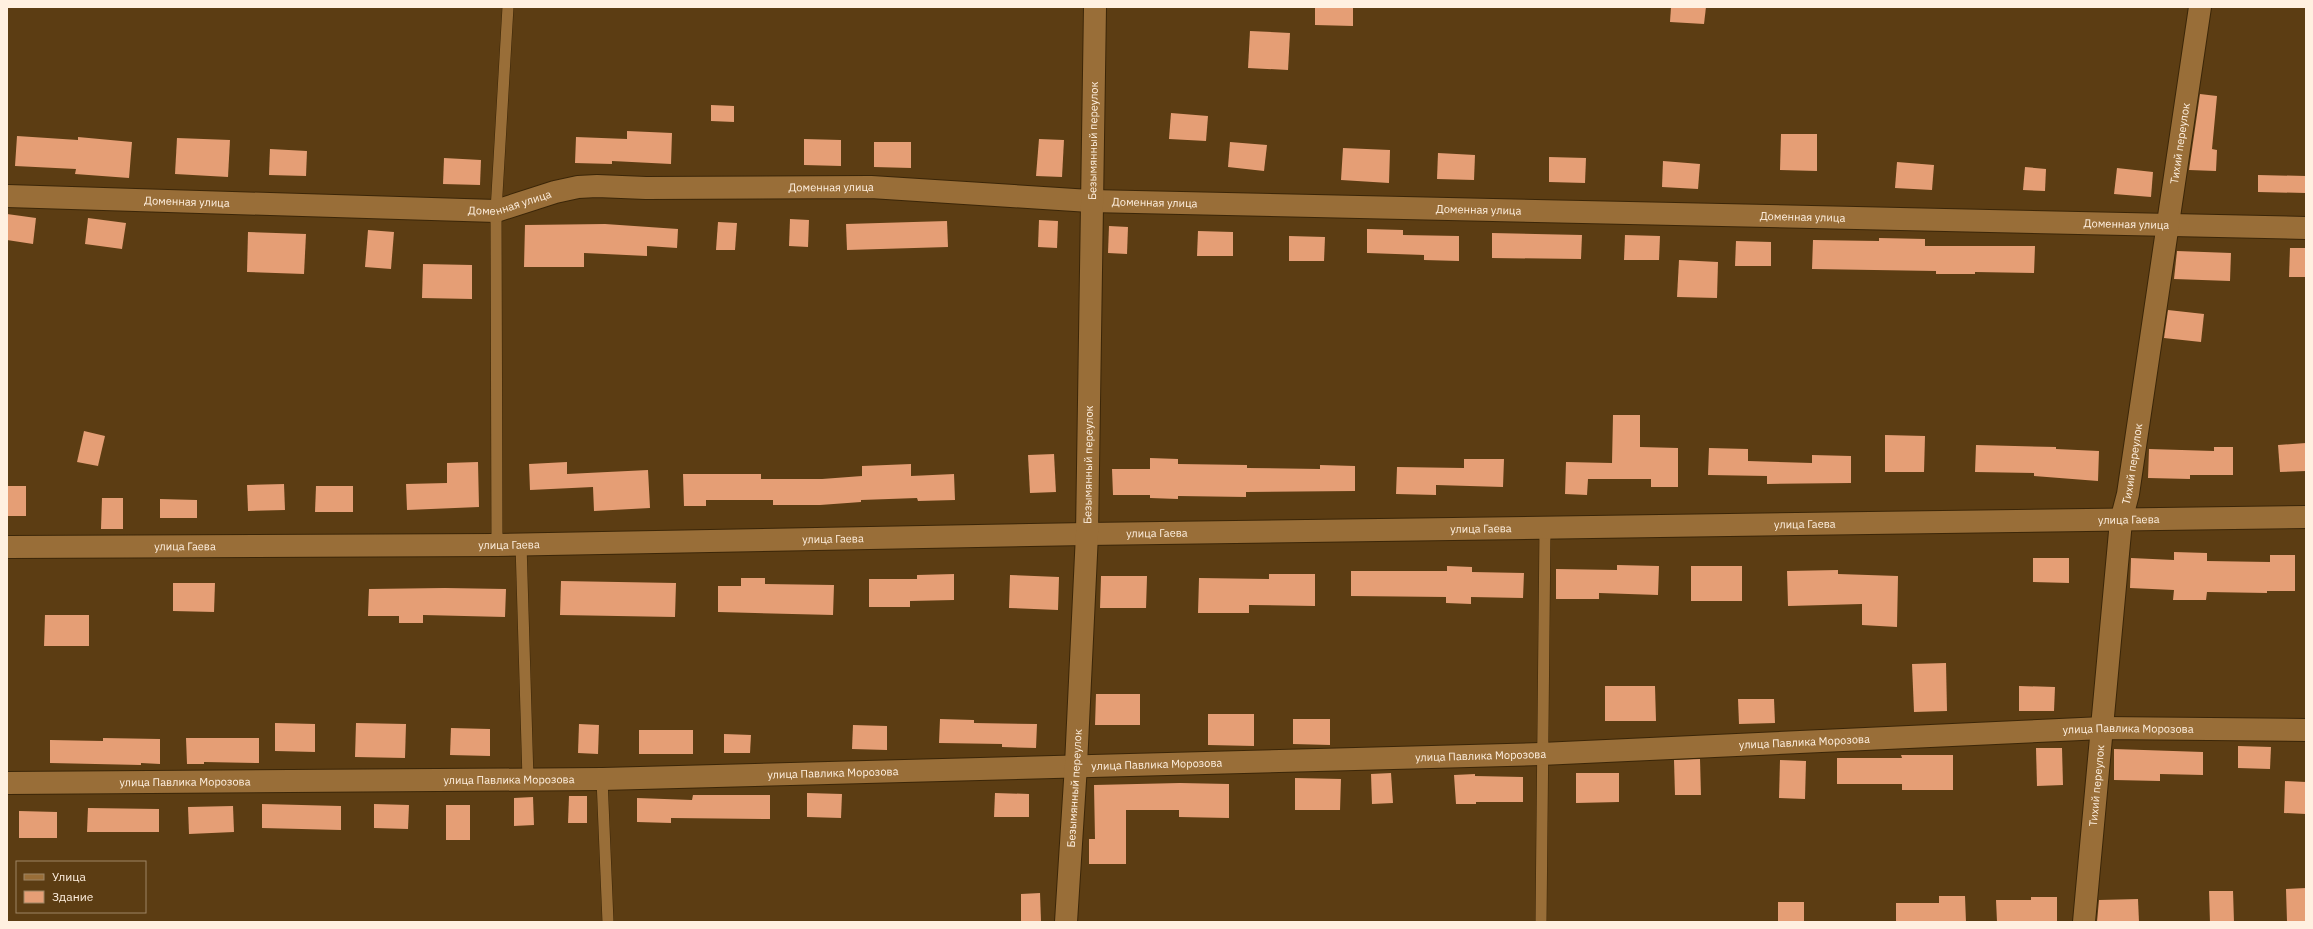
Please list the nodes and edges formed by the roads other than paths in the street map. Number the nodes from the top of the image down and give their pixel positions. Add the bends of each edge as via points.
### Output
1 (508, 7) edge
2 (1095, 7) edge
3 (2200, 7) edge
4 (7, 196) edge
5 (1090, 201) junction
6 (496, 211) junction
7 (2167, 223) junction
8 (2306, 228) edge
9 (2306, 517) edge
10 (2121, 521) junction
11 (1545, 529) junction
12 (1087, 534) junction
13 (521, 544) junction
14 (497, 545) junction
15 (7, 547) edge
16 (2103, 728) junction
17 (2306, 730) edge
18 (1541, 754) junction
19 (1076, 765) junction
20 (528, 778) junction
21 (602, 779) junction
22 (7, 782) edge
23 (608, 922) edge
24 (1066, 922) edge
25 (1541, 922) edge
26 (2084, 922) edge

1 - 6 lane
2 - 5 street, Безымянный переулок
3 - 7 street, Тихий переулок
4 - 6 street, Доменная улица
5 - 6 street, Доменная улица via 871,187 597,186 555,192
5 - 7 street, Доменная улица
5 - 12 street, Безымянный переулок
6 - 14 lane
7 - 8 street, Доменная улица
7 - 10 street, Тихий переулок via 2128,494
9 - 10 street, улица Гаева
10 - 11 street, улица Гаева
10 - 16 street, Тихий переулок
11 - 12 street, улица Гаева
11 - 18 lane
12 - 13 street, улица Гаева
12 - 19 street, Безымянный переулок
13 - 14 street, улица Гаева
13 - 20 lane
14 - 15 street, улица Гаева
16 - 17 street, улица Павлика Морозова
16 - 18 street, улица Павлика Морозова
16 - 26 street, Тихий переулок
18 - 19 street, улица Павлика Морозова
18 - 25 lane
19 - 21 street, улица Павлика Морозова
19 - 24 street, Безымянный переулок
20 - 21 street, улица Павлика Морозова
20 - 22 street, улица Павлика Морозова
21 - 23 lane

